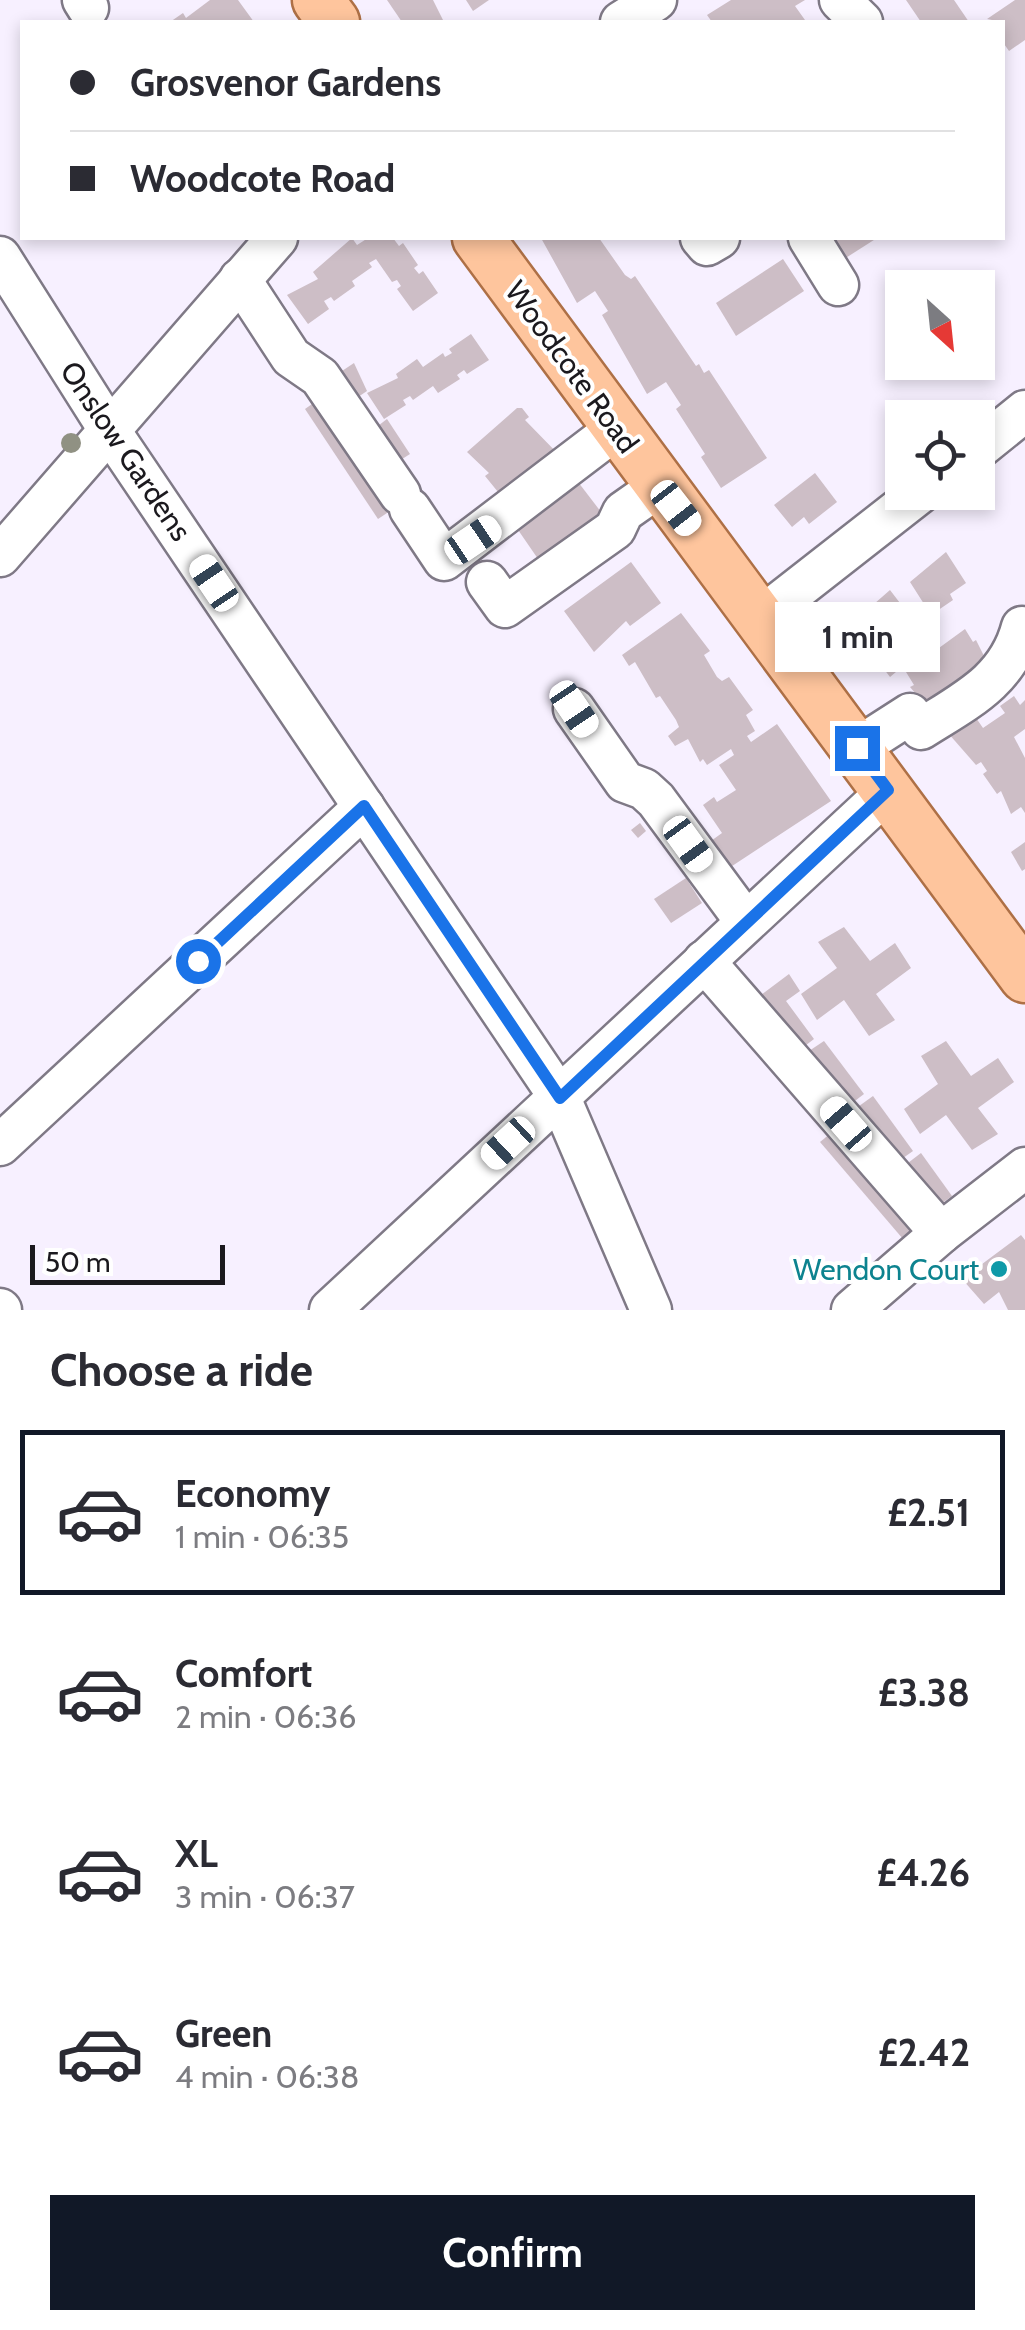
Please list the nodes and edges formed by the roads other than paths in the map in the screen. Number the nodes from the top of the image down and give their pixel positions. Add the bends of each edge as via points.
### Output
1 (656, 0) edge
2 (840, 0) edge
3 (624, 20) edge
4 (860, 20) edge
5 (479, 240) edge
6 (810, 240) edge
7 (252, 254) edge
8 (0, 258) edge
9 (838, 285) dead end
10 (1025, 411) edge
11 (616, 429) junction
12 (110, 431) junction
13 (995, 435) edge
14 (660, 486) junction
15 (899, 510) edge
16 (0, 556) edge
17 (487, 582) dead end
18 (760, 618) junction
19 (1022, 627) dead end
20 (574, 709) dead end
21 (857, 748) junction
22 (888, 790) junction
23 (364, 806) junction
24 (746, 922) junction
25 (704, 961) junction
26 (1025, 978) edge
27 (560, 1098) junction
28 (0, 1145) edge
29 (1025, 1168) edge
30 (941, 1233) junction
31 (330, 1310) edge
32 (651, 1310) edge
33 (852, 1310) edge

1 - 3 street
2 - 4 street
5 - 11 main road, Woodcote Road
6 - 9 street
7 - 11 street via 291,357 320,377 444,560
7 - 12 street
8 - 12 street, Onslow Gardens
10 - 13 street
11 - 14 main road, Woodcote Road
12 - 16 street
12 - 23 street, Onslow Gardens
14 - 17 street via 623,512 616,530 505,607
14 - 18 main road, Woodcote Road
15 - 18 street
18 - 21 main road, Woodcote Road
19 - 21 street via 1008,664 985,688 921,729 910,714
20 - 24 street via 625,782 656,800
21 - 22 main road, Woodcote Road
22 - 24 street
22 - 26 main road, Woodcote Road
23 - 27 street, Onslow Gardens
23 - 28 street
24 - 25 street
25 - 27 street
25 - 30 street
27 - 31 street
27 - 32 street, Onslow Gardens
29 - 30 street
30 - 33 street

